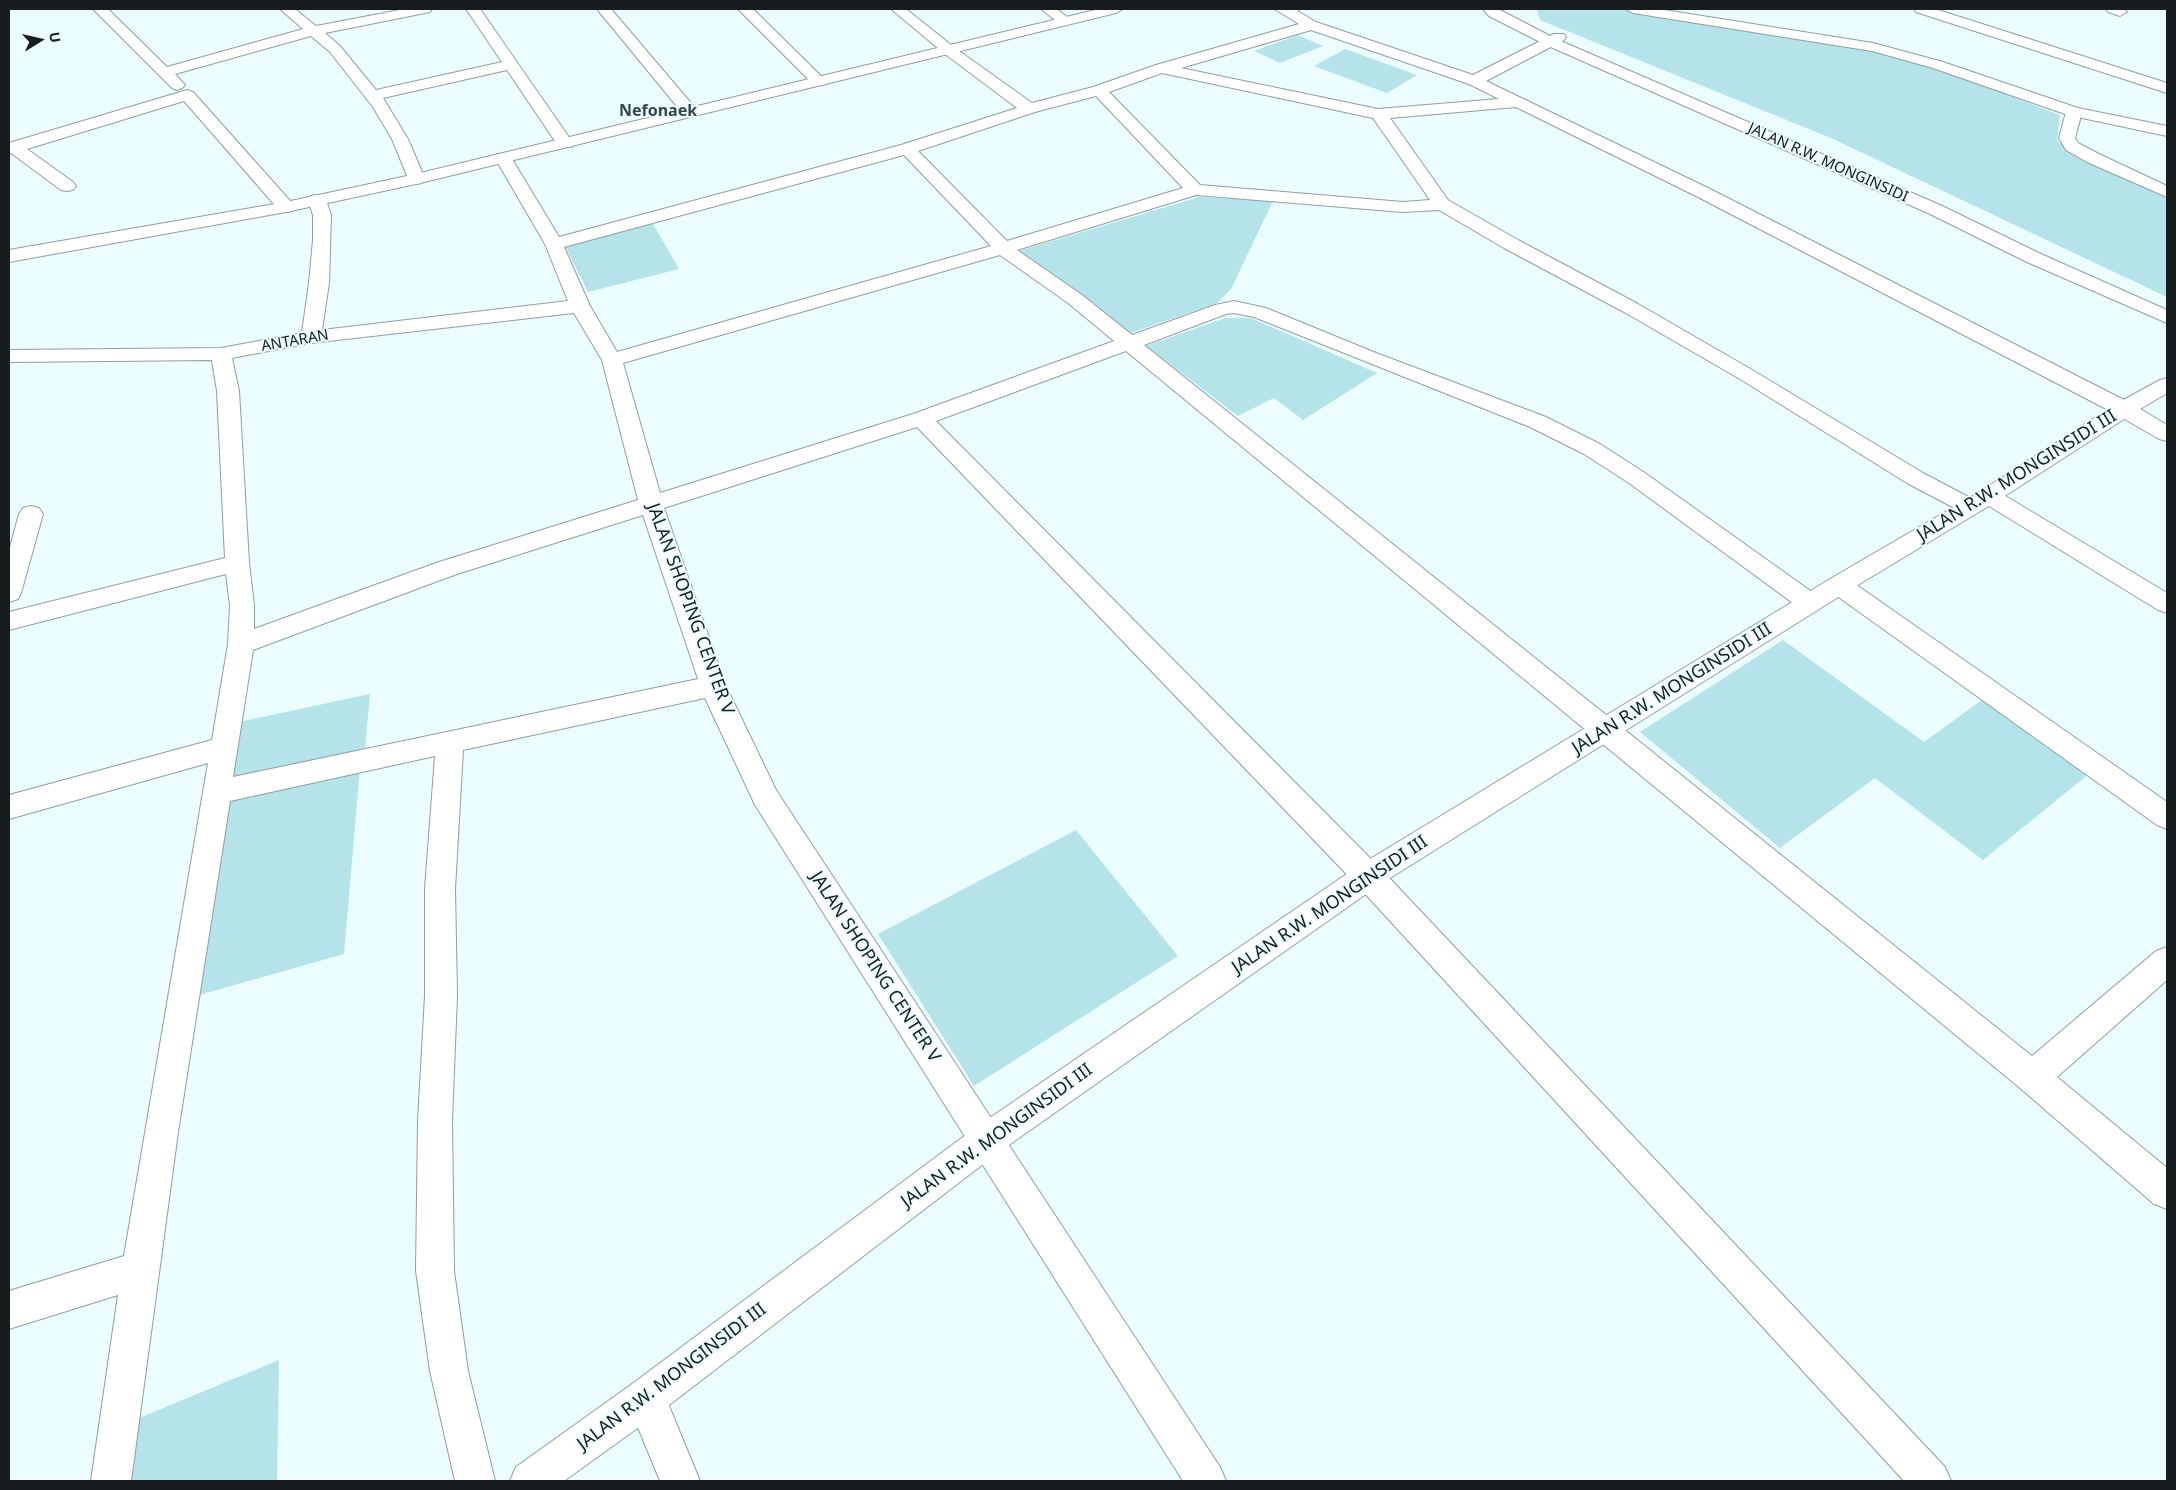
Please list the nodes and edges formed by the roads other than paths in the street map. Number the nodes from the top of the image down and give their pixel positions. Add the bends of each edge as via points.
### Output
1 (100, 9) edge
2 (287, 9) edge
3 (425, 9) edge
4 (472, 9) edge
5 (604, 9) edge
6 (745, 9) edge
7 (898, 9) edge
8 (1048, 9) edge
9 (1116, 9) edge
10 (1287, 9) edge
11 (1490, 9) edge
12 (1510, 9) edge
13 (1633, 9) edge
14 (1921, 9) edge
15 (1065, 21) junction
16 (1311, 26) junction
17 (313, 31) junction
18 (1555, 40) junction
19 (950, 51) junction
20 (510, 65) junction
21 (1161, 68) junction
22 (166, 72) junction
23 (1474, 81) junction
24 (820, 82) junction
25 (2167, 88) edge
26 (1099, 90) junction
27 (187, 96) junction
28 (372, 96) junction
29 (1519, 102) junction
30 (1029, 109) junction
31 (690, 112) junction
32 (2074, 112) junction
33 (1378, 114) junction
34 (2167, 131) edge
35 (566, 144) junction
36 (11, 148) edge
37 (907, 149) junction
38 (504, 158) junction
39 (416, 179) junction
40 (67, 186) dead end
41 (1195, 190) junction
42 (2167, 192) edge
43 (317, 200) junction
44 (1442, 204) junction
45 (286, 207) junction
46 (1939, 207) junction
47 (554, 244) junction
48 (1003, 248) junction
49 (9, 256) edge
50 (2167, 305) edge
51 (580, 306) junction
52 (2167, 317) edge
53 (311, 337) junction
54 (1130, 344) junction
55 (221, 354) junction
56 (9, 356) edge
57 (612, 360) junction
58 (2167, 384) edge
59 (2124, 409) junction
60 (921, 419) junction
61 (2167, 434) edge
62 (1979, 502) junction
63 (651, 504) junction
64 (31, 514) dead end
65 (237, 563) junction
66 (1839, 584) junction
67 (9, 593) edge
68 (1810, 604) junction
69 (2167, 604) edge
70 (9, 621) edge
71 (241, 644) junction
72 (713, 686) junction
73 (1605, 731) junction
74 (450, 743) junction
75 (224, 748) junction
76 (217, 792) junction
77 (9, 806) edge
78 (2167, 817) edge
79 (1368, 876) junction
80 (2167, 961) edge
81 (2032, 1077) junction
82 (987, 1140) junction
83 (2167, 1191) edge
84 (140, 1270) junction
85 (9, 1310) edge
86 (646, 1398) junction
87 (111, 1481) edge
88 (475, 1481) edge
89 (530, 1481) edge
90 (680, 1481) edge
91 (1206, 1481) edge
92 (1931, 1481) edge

1 - 22 street
2 - 17 street
3 - 17 street
4 - 20 street
5 - 31 street
6 - 24 street
7 - 19 street
8 - 15 street
9 - 15 street
10 - 16 street
11 - 18 street, JALAN R.W. MONGINSIDI
12 - 18 street, JALAN R.W. MONGINSIDI via 1524,22
13 - 32 street via 1873,48 1938,65
14 - 25 street
15 - 19 street
16 - 21 street
16 - 23 street
17 - 22 street
17 - 28 street via 335,48
18 - 23 street
18 - 46 street, JALAN R.W. MONGINSIDI
19 - 24 street
19 - 30 street
20 - 28 street
20 - 35 street
21 - 26 street
21 - 33 street
22 - 27 street
23 - 29 street
24 - 31 street
26 - 30 street
26 - 41 street
27 - 36 street
27 - 45 street
28 - 39 street via 400,139
29 - 33 street
29 - 59 street via 1704,193
30 - 37 street
31 - 35 street
32 - 34 street
32 - 42 street via 2067,138 2072,146
33 - 44 street
35 - 38 street
36 - 40 street
37 - 47 street
37 - 48 street
38 - 39 street
38 - 47 street, JALAN SHOPING CENTER V
39 - 43 street
41 - 44 street via 1403,207
41 - 48 street
43 - 45 street
43 - 53 street via 322,215 322,240
44 - 62 street via 1631,308 1915,478
45 - 49 street
46 - 50 street, JALAN R.W. MONGINSIDI
46 - 52 street, JALAN R.W. MONGINSIDI via 2034,258
47 - 51 street, JALAN SHOPING CENTER V
48 - 54 street via 1075,299
48 - 57 street
51 - 53 street, ANTARAN
51 - 57 street, JALAN SHOPING CENTER V
53 - 55 street, ANTARAN
54 - 60 street
54 - 68 street via 1222,308 1259,312 1538,422 1592,449 1638,478
54 - 73 street
55 - 56 street, ANTARAN
55 - 65 street via 228,391
57 - 63 street, JALAN SHOPING CENTER V
58 - 59 street, JALAN R.W. MONGINSIDI III
59 - 61 street
59 - 62 street, JALAN R.W. MONGINSIDI III
60 - 63 street
60 - 79 street
62 - 66 street, JALAN R.W. MONGINSIDI III
62 - 69 street
63 - 71 street via 446,569
63 - 72 street, JALAN SHOPING CENTER V
64 - 67 street
65 - 70 street
65 - 71 street via 242,605
66 - 68 street, JALAN R.W. MONGINSIDI III
66 - 78 street
68 - 73 street, JALAN R.W. MONGINSIDI III
71 - 75 street
72 - 74 street
72 - 82 street, JALAN SHOPING CENTER V via 765,797
73 - 79 street, JALAN R.W. MONGINSIDI III
73 - 81 street
74 - 76 street
74 - 88 street via 440,889 435,1271 449,1371
75 - 76 street
75 - 77 street
76 - 84 street
79 - 82 street, JALAN R.W. MONGINSIDI III
79 - 92 street
80 - 81 street
81 - 83 street
82 - 86 street, JALAN R.W. MONGINSIDI III
82 - 91 street, JALAN SHOPING CENTER V
84 - 85 street
84 - 87 street
86 - 89 street, JALAN R.W. MONGINSIDI III
86 - 90 street

